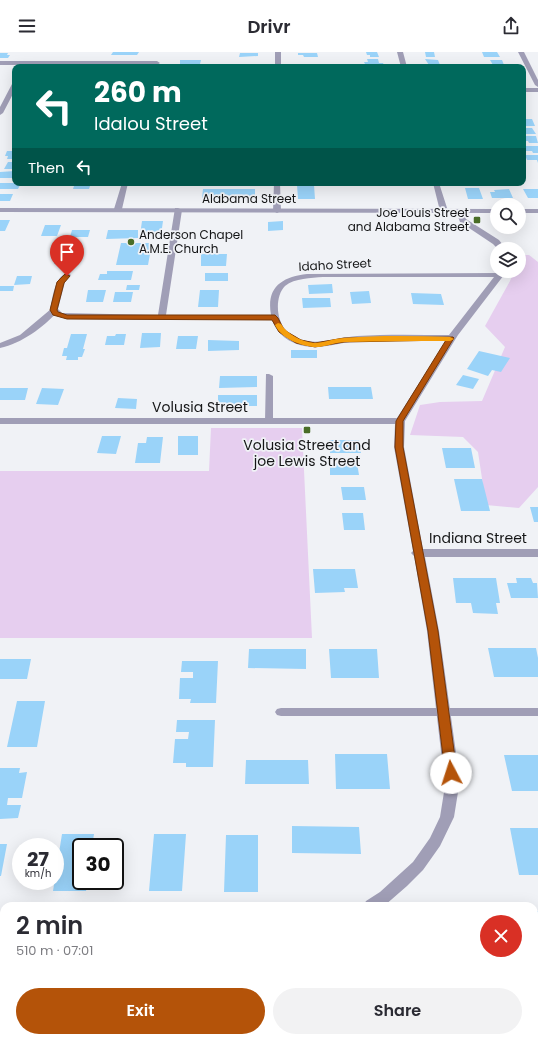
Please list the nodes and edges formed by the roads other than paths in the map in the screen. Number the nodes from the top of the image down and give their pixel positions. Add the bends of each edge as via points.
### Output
1 (278, 52) edge
2 (400, 52) edge
3 (521, 52) edge
4 (26, 62) edge
5 (157, 62) edge
6 (0, 63) edge
7 (278, 64) edge
8 (403, 64) edge
9 (538, 85) edge
10 (12, 90) edge
11 (526, 90) edge
12 (538, 90) edge
13 (0, 113) edge
14 (124, 186) edge
15 (277, 186) edge
16 (437, 186) edge
17 (0, 210) edge
18 (118, 210) junction
19 (178, 210) junction
20 (277, 210) junction
21 (444, 211) junction
22 (460, 211) junction
23 (490, 211) edge
24 (526, 211) edge
25 (538, 211) edge
26 (496, 242) edge
27 (490, 273) edge
28 (67, 276) dead end
29 (498, 278) edge
30 (55, 312) junction
31 (162, 317) junction
32 (275, 318) junction
33 (451, 338) junction
34 (0, 346) edge
35 (269, 376) dead end
36 (0, 421) edge
37 (269, 421) junction
38 (400, 421) junction
39 (418, 552) junction
40 (538, 553) edge
41 (282, 712) dead end
42 (443, 712) junction
43 (538, 712) edge
44 (378, 902) edge

1 - 7 street
2 - 8 street
3 - 9 street
4 - 5 street
4 - 6 street
10 - 13 street
11 - 12 street
14 - 18 street
15 - 20 street
16 - 21 street
17 - 18 street, Alabama Street
18 - 19 street, Alabama Street
19 - 20 street, Alabama Street
19 - 31 street
20 - 21 street, Alabama Street
21 - 22 street, Alabama Street
22 - 23 street, Alabama Street
22 - 26 street via 463,220
24 - 25 street
27 - 32 street, Idaho Street via 323,275 294,279 282,284 276,294
28 - 30 street via 61,282
29 - 33 street
30 - 31 street via 67,317
30 - 34 lane via 29,334
31 - 32 street
32 - 33 street via 281,331 298,342 315,345 344,340
33 - 38 street
35 - 37 lane
36 - 37 street, Volusia Street
37 - 38 street, Volusia Street
38 - 39 street via 399,447
39 - 40 street, Indiana Street
39 - 42 street via 433,631
41 - 42 lane
42 - 43 lane
42 - 44 street via 452,786 446,816 435,842 418,866

